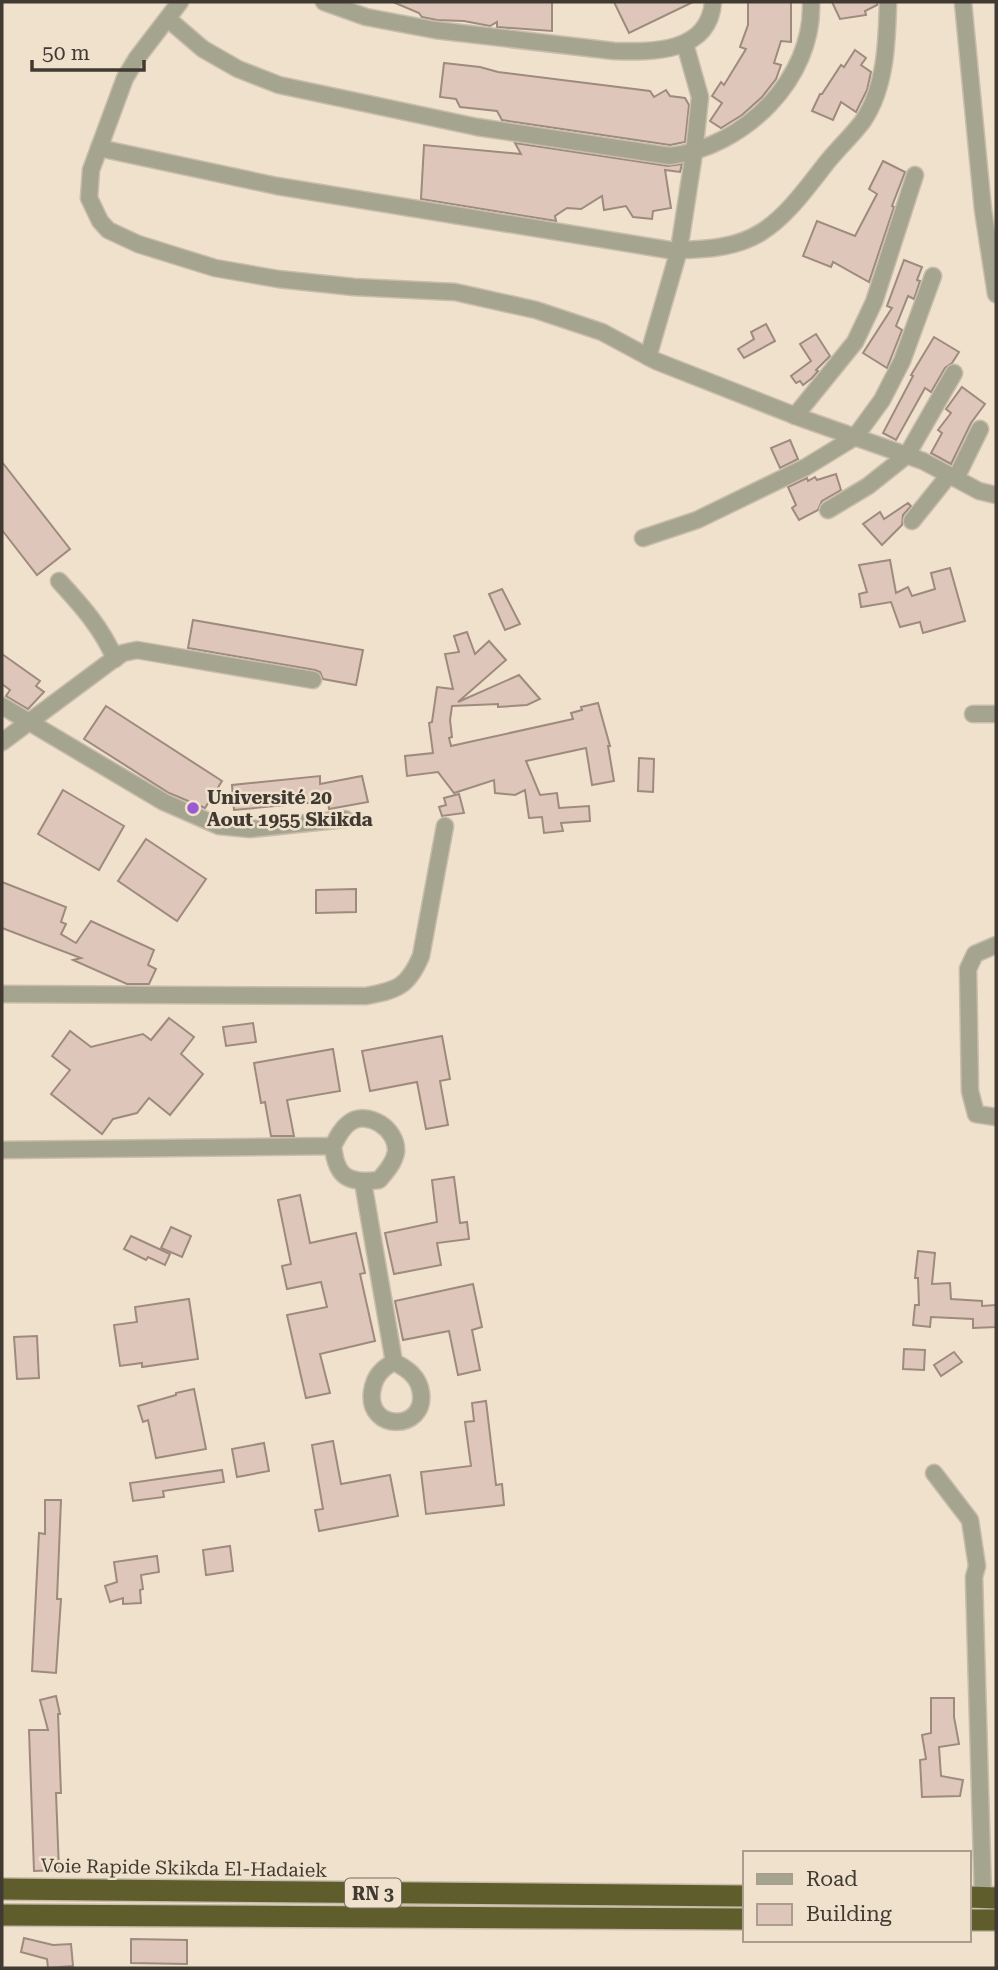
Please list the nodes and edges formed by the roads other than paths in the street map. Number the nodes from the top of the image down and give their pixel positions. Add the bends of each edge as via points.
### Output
1 (180, 2) edge
2 (324, 2) edge
3 (713, 2) edge
4 (811, 2) edge
5 (888, 2) edge
6 (963, 2) edge
7 (168, 19) junction
8 (685, 44) junction
9 (99, 148) junction
10 (694, 153) junction
11 (915, 175) dead end
12 (679, 250) junction
13 (933, 276) dead end
14 (996, 294) edge
15 (648, 357) junction
16 (954, 373) dead end
17 (795, 416) junction
18 (980, 429) dead end
19 (855, 437) junction
20 (907, 455) junction
21 (953, 476) junction
22 (996, 495) edge
23 (828, 510) dead end
24 (912, 521) dead end
25 (643, 538) dead end
26 (59, 580) dead end
27 (115, 659) junction
28 (313, 680) dead end
29 (2, 706) edge
30 (973, 714) dead end
31 (996, 714) edge
32 (28, 722) junction
33 (2, 742) edge
34 (345, 819) dead end
35 (445, 825) dead end
36 (996, 945) edge
37 (2, 994) edge
38 (996, 1117) edge
39 (332, 1146) junction
40 (2, 1150) edge
41 (363, 1182) junction
42 (394, 1362) dead end
43 (934, 1473) dead end
44 (2, 1889) edge
45 (743, 1896) edge
46 (983, 1897) edge
47 (2, 1915) edge
48 (743, 1919) edge
49 (970, 1920) edge
50 (996, 1920) edge

1 - 7 street
2 - 8 street via 366,17 435,30 614,51 643,52
3 - 8 street via 700,35
4 - 10 street via 807,39 767,110 732,136
5 - 12 street via 878,89 863,120 796,203 751,239
6 - 14 street
7 - 9 street via 125,78
7 - 10 street via 204,49 279,85 477,127 670,156
8 - 10 street via 700,97
9 - 12 street via 277,186
9 - 15 street via 91,170 89,198 100,221 121,238 215,268 278,279 455,292 536,310 602,332
10 - 12 street
11 - 17 street via 874,302 855,342
12 - 15 street
13 - 19 street via 902,361 882,400
15 - 17 street
16 - 20 street
17 - 19 street
18 - 21 street
19 - 20 street
19 - 25 street via 806,467 697,520
20 - 21 street
20 - 23 street
21 - 22 street
21 - 24 street
26 - 27 street via 92,617
27 - 28 street via 137,650
27 - 32 street
29 - 32 street
30 - 31 street
32 - 33 street
32 - 34 street via 164,802 219,827 250,829
35 - 37 street via 421,956 400,988 366,996
36 - 38 street via 975,954 968,969 970,1091 976,1114
39 - 40 street
39 - 41 street via 334,1164 345,1177
39 - 41 street via 351,1121 366,1117 389,1131 396,1150 389,1168 379,1181
41 - 42 street
43 - 46 street via 970,1520 977,1566
44 - 45 highway, Voie Rapide Skikda El-Hadaiek / RN 3
47 - 48 highway, RN 3
49 - 50 highway

